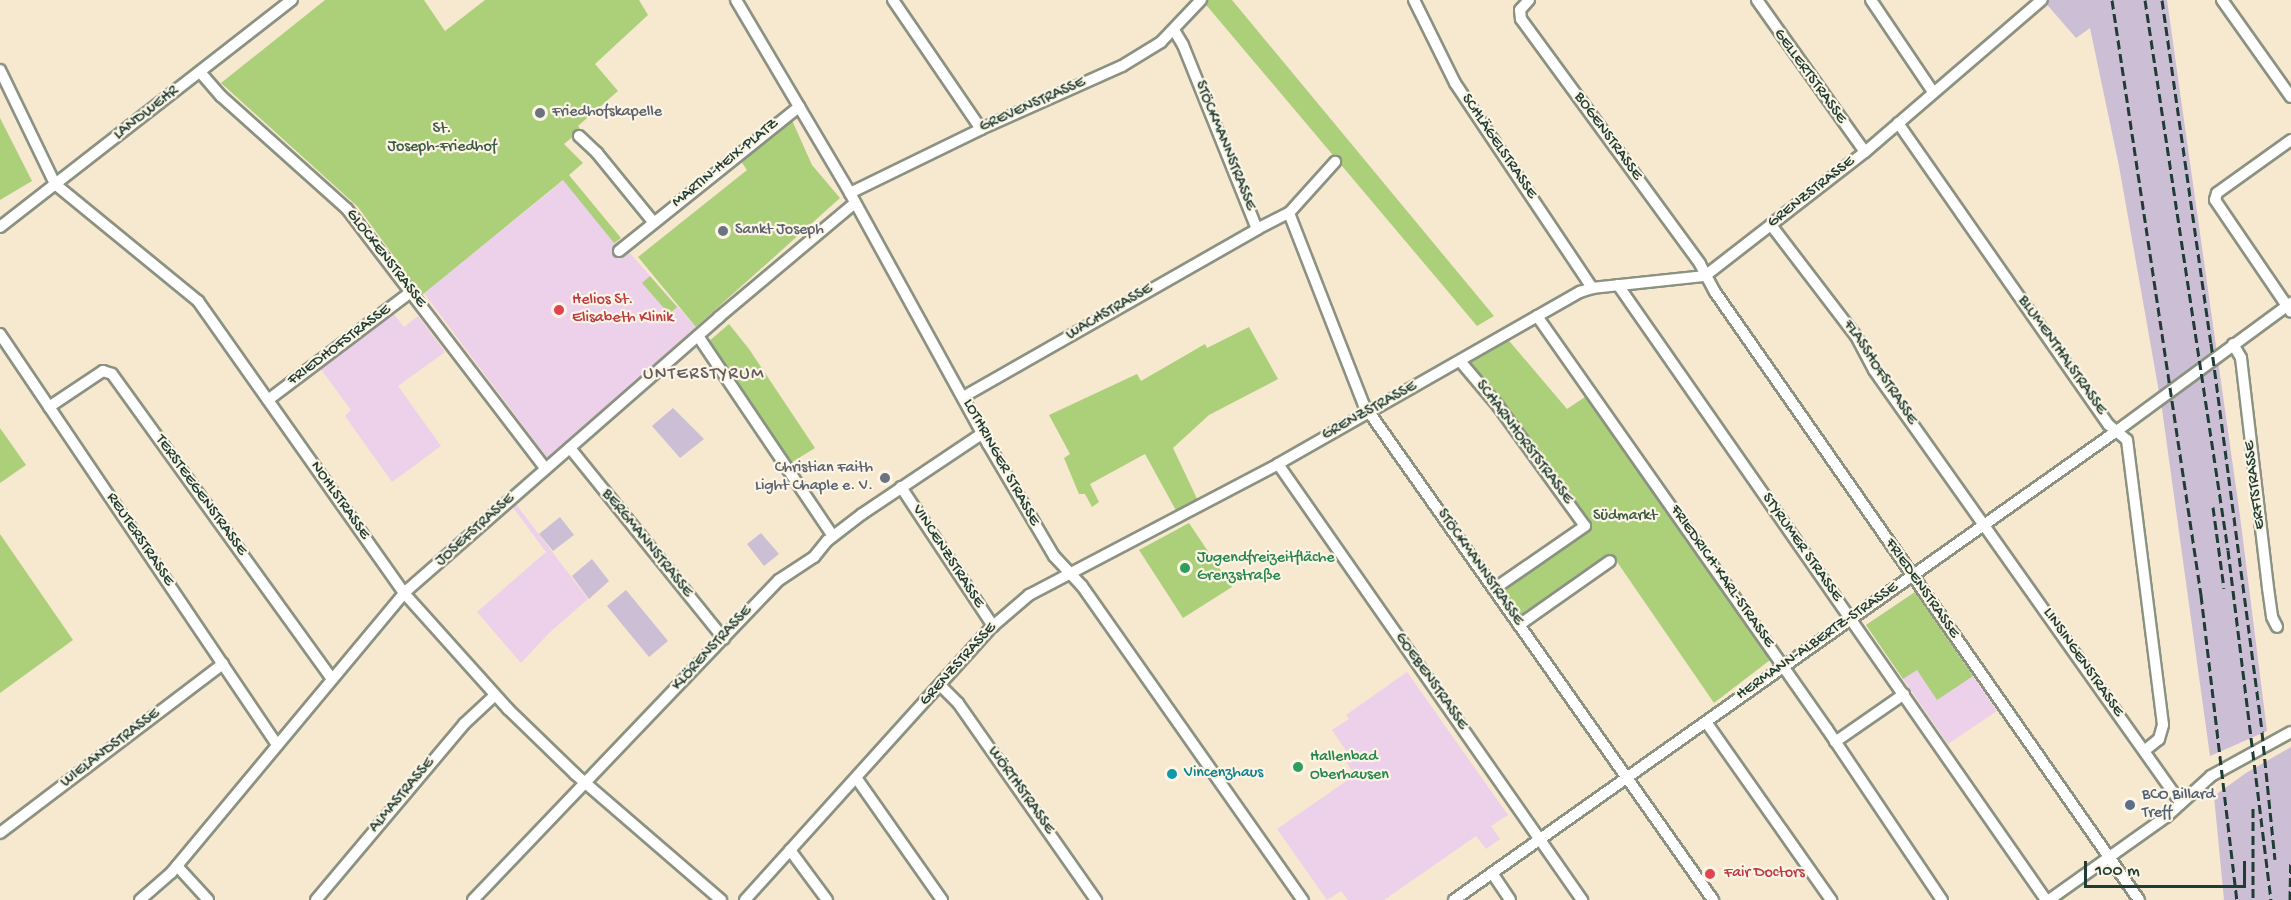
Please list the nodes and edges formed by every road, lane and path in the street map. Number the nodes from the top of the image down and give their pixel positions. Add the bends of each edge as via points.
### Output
1 (292, 0) edge
2 (736, 0) edge
3 (893, 0) edge
4 (1201, 0) edge
5 (1414, 0) edge
6 (1529, 0) edge
7 (1756, 0) edge
8 (1871, 0) edge
9 (2042, 0) edge
10 (2222, 0) edge
11 (1174, 30) junction
12 (0, 70) edge
13 (200, 72) junction
14 (1933, 92) junction
15 (2291, 96) edge
16 (799, 107) junction
17 (1898, 123) junction
18 (981, 129) junction
19 (579, 136) dead end
20 (2291, 140) edge
21 (1865, 152) junction
22 (1335, 162) dead end
23 (56, 184) junction
24 (852, 198) junction
25 (1289, 213) junction
26 (654, 223) junction
27 (1771, 225) junction
28 (0, 226) edge
29 (1257, 229) junction
30 (619, 251) dead end
31 (1705, 276) junction
32 (1618, 285) junction
33 (1592, 288) junction
34 (411, 292) junction
35 (2290, 307) edge
36 (1537, 316) junction
37 (0, 334) edge
38 (698, 336) junction
39 (2234, 345) junction
40 (1460, 361) junction
41 (963, 397) junction
42 (268, 400) junction
43 (49, 407) junction
44 (1371, 412) junction
45 (2118, 430) junction
46 (983, 434) junction
47 (570, 448) junction
48 (1278, 464) junction
49 (546, 469) junction
50 (901, 487) junction
51 (1984, 525) junction
52 (833, 536) junction
53 (1610, 561) dead end
54 (1070, 574) junction
55 (1912, 576) junction
56 (1494, 589) junction
57 (404, 593) junction
58 (1851, 619) junction
59 (1519, 625) junction
60 (993, 626) junction
61 (2277, 627) dead end
62 (724, 639) junction
63 (223, 664) junction
64 (1784, 667) junction
65 (332, 680) junction
66 (941, 686) junction
67 (1904, 694) junction
68 (494, 696) junction
69 (1706, 722) junction
70 (2291, 732) edge
71 (1835, 742) junction
72 (277, 745) junction
73 (2144, 751) junction
74 (857, 779) junction
75 (1627, 779) junction
76 (586, 783) junction
77 (2180, 802) junction
78 (0, 833) edge
79 (1540, 840) junction
80 (790, 850) junction
81 (2109, 859) junction
82 (177, 866) junction
83 (1492, 873) junction
84 (1828, 899) edge
85 (140, 900) edge
86 (208, 900) edge
87 (316, 900) edge
88 (473, 900) edge
89 (721, 900) edge
90 (745, 900) edge
91 (827, 900) edge
92 (942, 900) edge
93 (1096, 900) edge
94 (1303, 900) edge
95 (1454, 900) edge
96 (1510, 900) edge
97 (1582, 900) edge
98 (1713, 900) edge
99 (1942, 900) edge
100 (2048, 900) edge
101 (2139, 900) edge

1 - 13 street, LANDWEHR
2 - 16 street, LOTHRINGER STRASSE
3 - 18 street
4 - 11 street, GREVENSTRASSE
5 - 33 street, SCHLÄGELSTRASSE via 1455,83
6 - 31 street, BOGENSTRASSE via 1519,16 1701,264
7 - 21 street, GELLERTSTRASSE
8 - 14 street
9 - 14 street, GRENZSTRASSE
10 - 15 street
11 - 18 street, GREVENSTRASSE via 1122,66
11 - 29 street, STÖCKMANNSTRASSE
12 - 23 street, NOHLSTRASSE
13 - 23 street, LANDWEHR
13 - 34 street, GLOCKENSTRASSE via 221,96 340,201
14 - 17 street, GRENZSTRASSE
16 - 24 street, LOTHRINGER STRASSE
16 - 26 street, MARTIN-HEIX-PLATZ
17 - 21 street, GRENZSTRASSE
17 - 45 street, BLUMENTHALSTRASSE via 2109,424
18 - 24 street, GREVENSTRASSE
19 - 26 street
20 - 35 street via 2215,198
21 - 27 street, GRENZSTRASSE
22 - 25 street, STÖCKMANNSTRASSE
23 - 28 street, LANDWEHR
23 - 42 street, NOHLSTRASSE via 193,296
24 - 38 street, JOSEFSTRASSE
24 - 41 street, LOTHRINGER STRASSE
25 - 29 street, STÖCKMANNSTRASSE
25 - 44 street, STÖCKMANNSTRASSE via 1361,398
26 - 30 street, MARTIN-HEIX-PLATZ
27 - 31 street, GRENZSTRASSE
27 - 51 street, FLASSHOFSTRASSE via 1856,336 1874,370
29 - 41 street, WACHSTRASSE
31 - 32 street, GRENZSTRASSE
31 - 55 street, FRIEDENSTRASSE
32 - 33 street, GRENZSTRASSE
32 - 58 street, STYRUMER STRASSE
33 - 36 street, GRENZSTRASSE
34 - 42 street, FRIEDHOFSTRASSE
34 - 49 street, GLOCKENSTRASSE
35 - 39 street, HERMANN-ALBERTZ-STRASSE
36 - 40 street, GRENZSTRASSE
36 - 64 street, FRIEDRICH-KARL-STRASSE
37 - 43 street, REUTERSTRASSE
38 - 47 street, JOSEFSTRASSE
38 - 52 street
39 - 45 street, HERMANN-ALBERTZ-STRASSE
39 - 61 street, ERFTSTRASSE via 2241,358 2268,588
40 - 44 street, GRENZSTRASSE
40 - 56 street, SCHARNHORSTSTRASSE via 1504,414 1585,526
41 - 46 street, LOTHRINGER STRASSE
42 - 57 street, NOHLSTRASSE
43 - 63 street, REUTERSTRASSE
43 - 65 street, TERSTEEGENSTRASSE via 103,370 112,374
44 - 48 street, GRENZSTRASSE
44 - 56 street, STÖCKMANNSTRASSE
45 - 51 street, HERMANN-ALBERTZ-STRASSE
45 - 73 street, BLUMENTHALSTRASSE via 2127,440 2163,725 2159,739
46 - 50 street, KLÖRENSTRASSE
46 - 54 street, LOTHRINGER STRASSE via 1054,556
47 - 49 street, JOSEFSTRASSE
47 - 62 street, BERGMANNSTRASSE
48 - 54 street, GRENZSTRASSE
48 - 79 street, GOEBENSTRASSE
49 - 57 street, JOSEFSTRASSE
50 - 52 street, KLÖRENSTRASSE
50 - 60 street, VINCENZSTRASSE
51 - 55 street, HERMANN-ALBERTZ-STRASSE
51 - 73 street, LINSINGENSTRASSE
52 - 62 street, KLÖRENSTRASSE via 814,557 779,580
53 - 59 street
54 - 60 street, GRENZSTRASSE via 1029,596
54 - 94 street, LOTHRINGER STRASSE
55 - 58 street, HERMANN-ALBERTZ-STRASSE
55 - 81 street, FRIEDENSTRASSE
56 - 59 street, STÖCKMANNSTRASSE
57 - 65 street, JOSEFSTRASSE
57 - 68 street, NOHLSTRASSE
58 - 64 street, HERMANN-ALBERTZ-STRASSE
58 - 67 street, STYRUMER STRASSE
59 - 75 street, STÖCKMANNSTRASSE
60 - 66 street, GRENZSTRASSE
62 - 76 street, KLÖRENSTRASSE
63 - 72 street, REUTERSTRASSE
63 - 78 street, WIELANDSTRASSE
64 - 69 street, HERMANN-ALBERTZ-STRASSE
64 - 71 street, FRIEDRICH-KARL-STRASSE
65 - 72 street, JOSEFSTRASSE
66 - 74 street, GRENZSTRASSE
66 - 93 street, WÖRTHSTRASSE via 958,703
67 - 71 street
67 - 100 street, STYRUMER STRASSE
68 - 76 street, NOHLSTRASSE
68 - 87 street, ALMASTRASSE via 464,724
69 - 75 street, HERMANN-ALBERTZ-STRASSE
69 - 84 street
70 - 77 street via 2202,782
71 - 99 street, FRIEDRICH-KARL-STRASSE
72 - 82 street, JOSEFSTRASSE
73 - 77 street, LINSINGENSTRASSE
74 - 80 street, GRENZSTRASSE
74 - 92 street
75 - 79 street, HERMANN-ALBERTZ-STRASSE
75 - 98 street, STÖCKMANNSTRASSE
76 - 88 street, KLÖRENSTRASSE
76 - 89 street, NOHLSTRASSE
77 - 81 street
79 - 83 street, HERMANN-ALBERTZ-STRASSE
79 - 97 street, GOEBENSTRASSE
80 - 90 street, GRENZSTRASSE
80 - 91 street
81 - 100 street
81 - 101 street, FRIEDENSTRASSE
82 - 85 street, JOSEFSTRASSE
82 - 86 street
83 - 95 street, HERMANN-ALBERTZ-STRASSE
83 - 96 street

